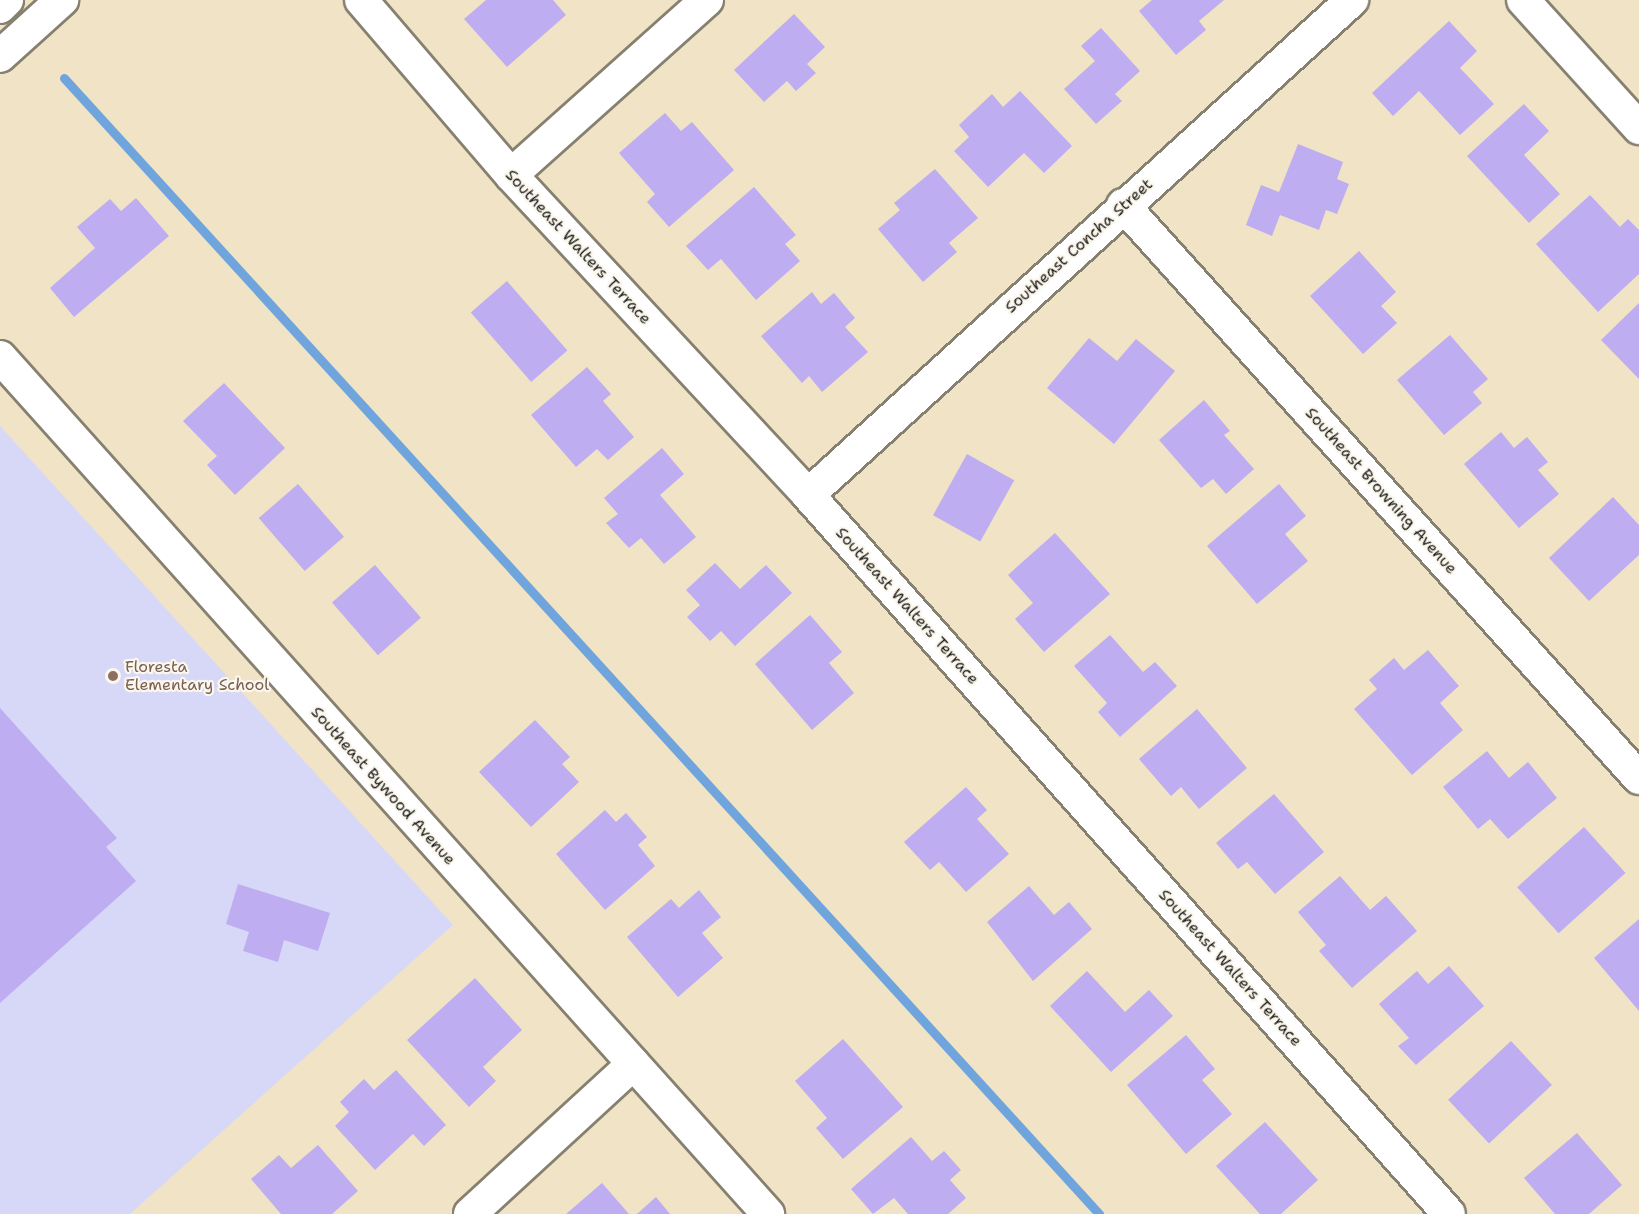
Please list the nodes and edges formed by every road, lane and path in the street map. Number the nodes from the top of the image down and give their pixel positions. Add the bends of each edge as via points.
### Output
1 (7, 0) edge
2 (62, 0) edge
3 (361, 0) edge
4 (707, 0) edge
5 (1352, 0) edge
6 (1522, 0) edge
7 (0, 7) edge
8 (0, 56) edge
9 (1639, 129) edge
10 (511, 175) junction
11 (1123, 205) junction
12 (0, 357) edge
13 (808, 495) junction
14 (1639, 778) edge
15 (633, 1064) junction
16 (470, 1214) edge
17 (768, 1214) edge
18 (1449, 1214) edge

1 - 7 street
2 - 8 street
3 - 10 street, Southeast Walters Terrace
4 - 10 street
5 - 11 street, Southeast Concha Street
6 - 9 street
10 - 13 street, Southeast Walters Terrace
11 - 13 street, Southeast Concha Street
11 - 14 street, Southeast Browning Avenue
12 - 15 street, Southeast Bywood Avenue
13 - 18 street, Southeast Walters Terrace
15 - 16 street
15 - 17 street, Southeast Bywood Avenue

